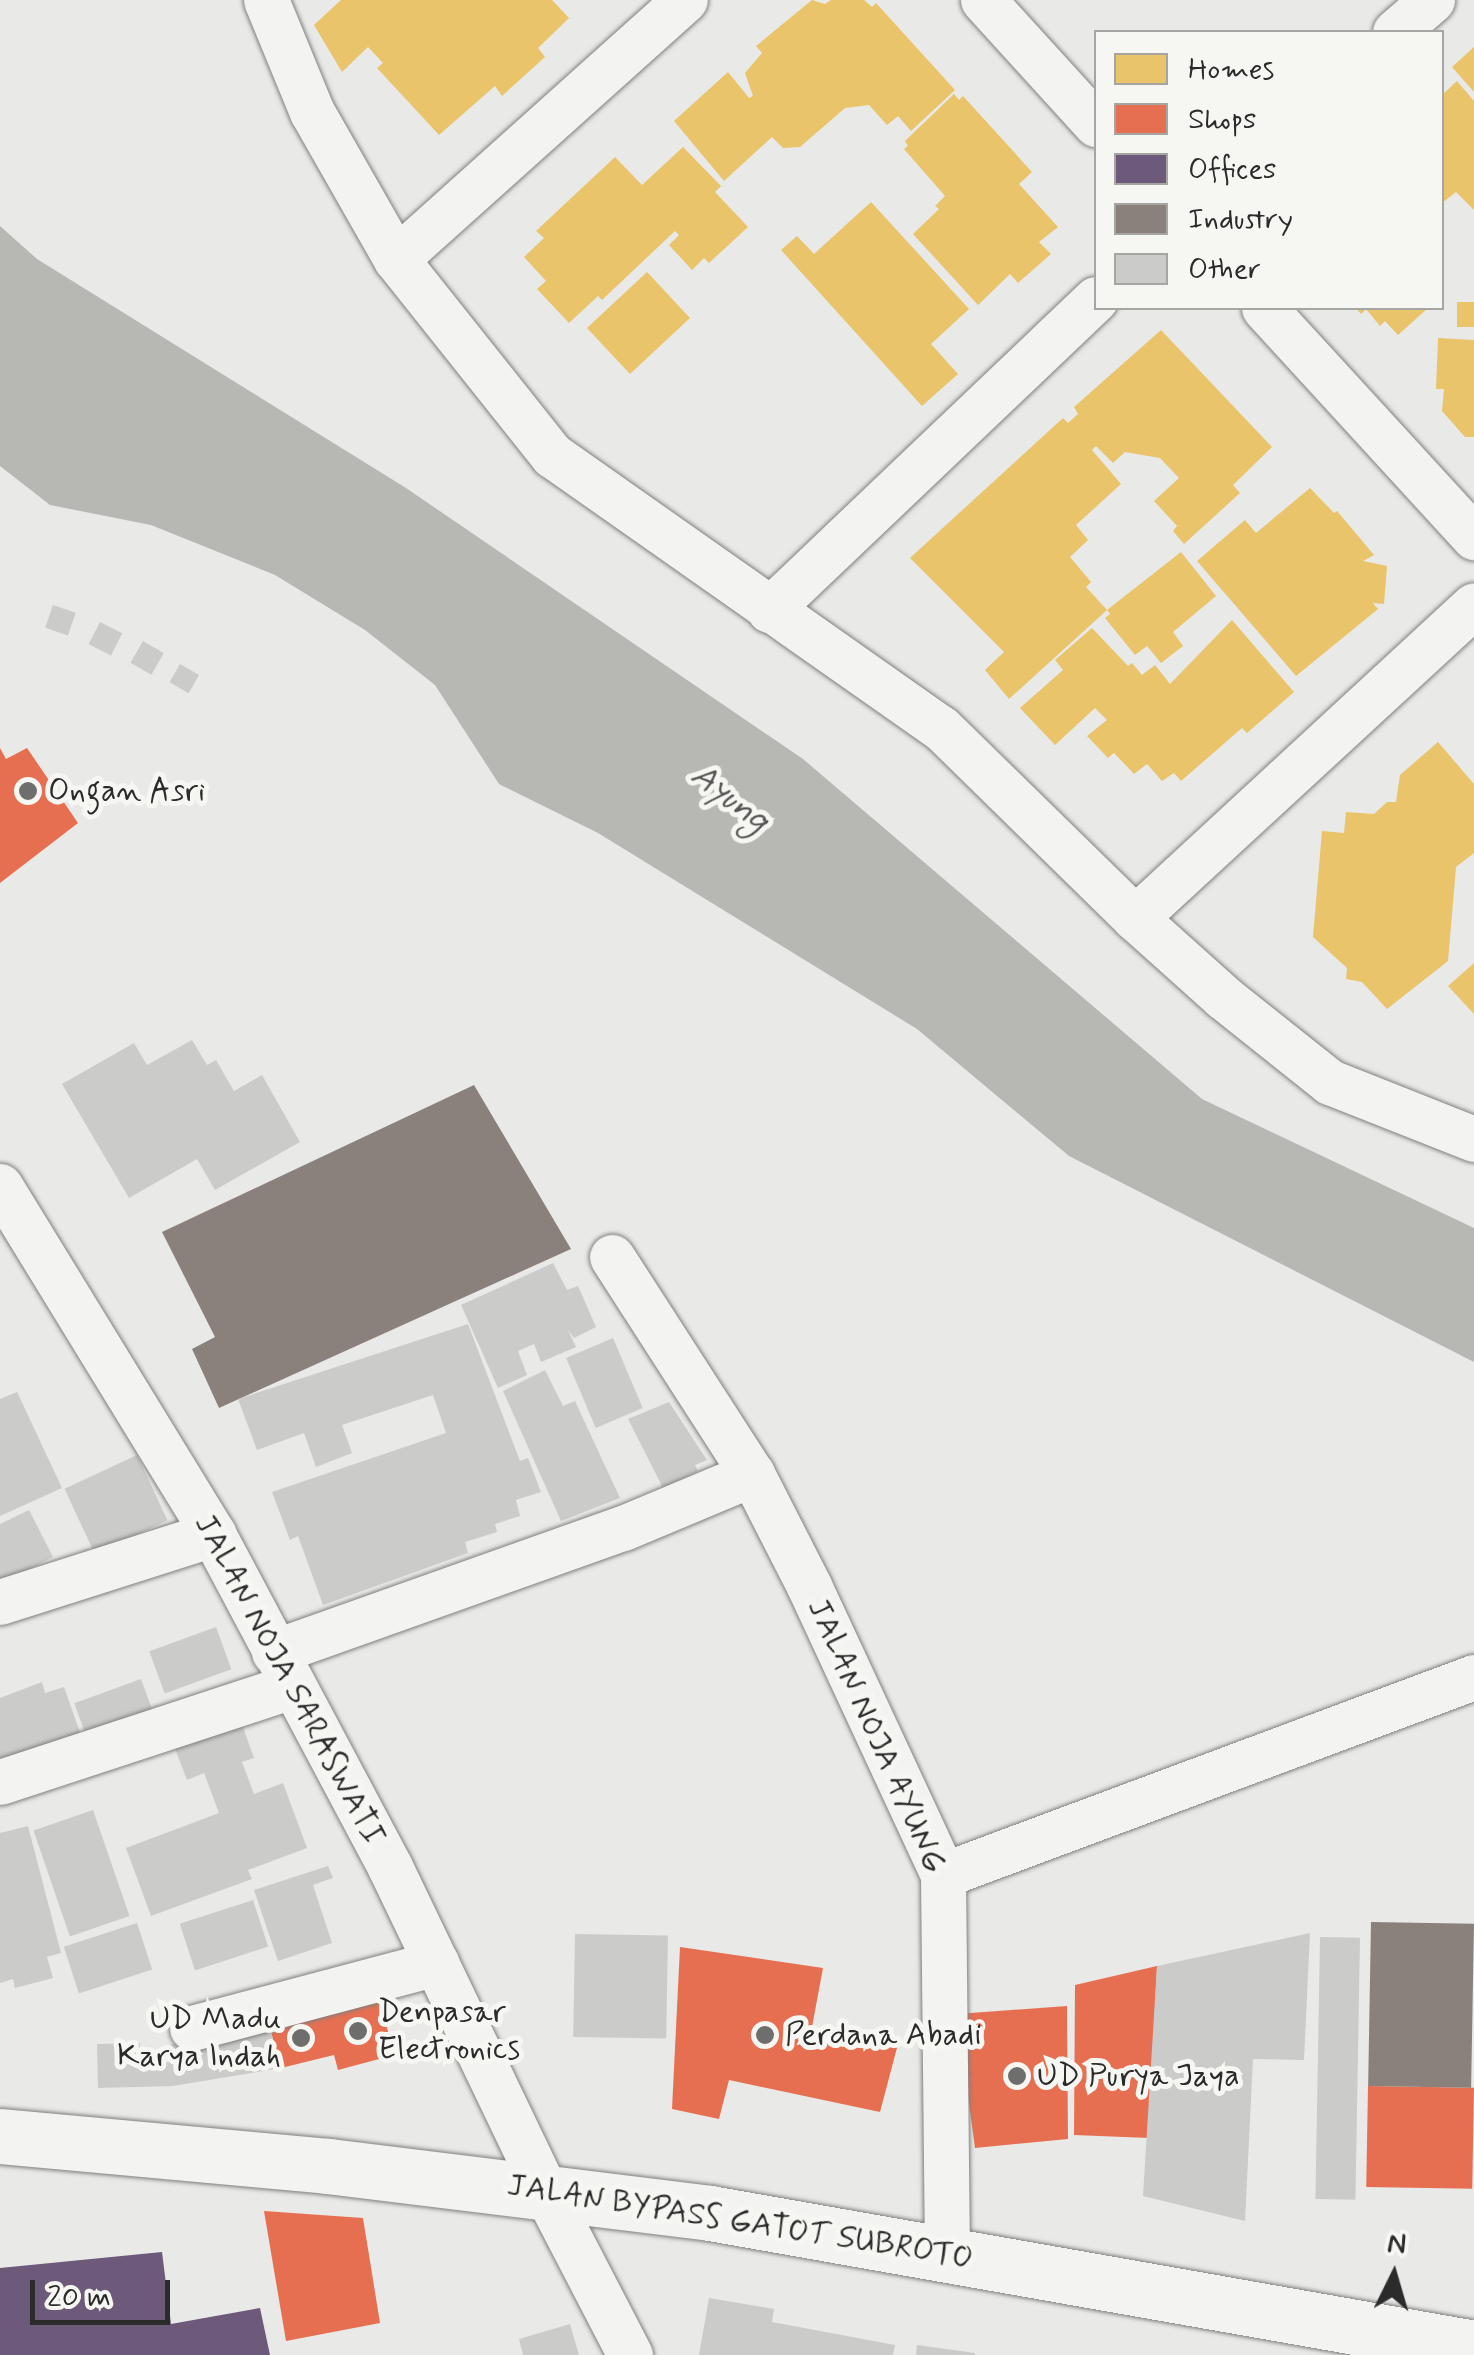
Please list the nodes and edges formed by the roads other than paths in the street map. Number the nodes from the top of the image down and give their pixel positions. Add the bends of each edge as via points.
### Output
1 (266, 0) edge
2 (685, 0) edge
3 (982, 0) edge
4 (1432, 0) edge
5 (1397, 30) edge
6 (1094, 122) edge
7 (396, 259) junction
8 (1094, 301) edge
9 (1266, 310) edge
10 (1474, 537) edge
11 (1474, 605) edge
12 (770, 610) junction
13 (1136, 918) junction
14 (1474, 1139) edge
15 (0, 1186) edge
16 (612, 1256) dead end
17 (752, 1474) junction
18 (213, 1534) junction
19 (0, 1602) edge
20 (283, 1669) junction
21 (1474, 1677) edge
22 (0, 1782) edge
23 (943, 1875) junction
24 (436, 1963) junction
25 (192, 2028) dead end
26 (0, 2136) edge
27 (546, 2191) junction
28 (947, 2252) junction
29 (1474, 2348) edge
30 (630, 2355) edge

1 - 7 street via 312,112
2 - 7 street
3 - 6 street
4 - 5 street
7 - 12 street via 552,456
8 - 12 street
9 - 10 street
11 - 13 street
12 - 13 street via 941,728
13 - 14 street via 1330,1082
15 - 18 street, JALAN NOJA SARASWATI
16 - 17 street, JALAN NOJA AYUNG
17 - 20 street
17 - 23 street, JALAN NOJA AYUNG
18 - 19 street
18 - 20 street, JALAN NOJA SARASWATI
20 - 22 street
20 - 24 street, JALAN NOJA SARASWATI
21 - 23 street
23 - 28 street, JALAN NOJA AYUNG
24 - 25 street
24 - 27 street, JALAN NOJA SARASWATI
26 - 27 highway, JALAN BYPASS GATOT SUBROTO
27 - 28 highway, JALAN BYPASS GATOT SUBROTO
27 - 30 street, JALAN NOJA SARASWATI
28 - 29 highway, JALAN BYPASS GATOT SUBROTO

